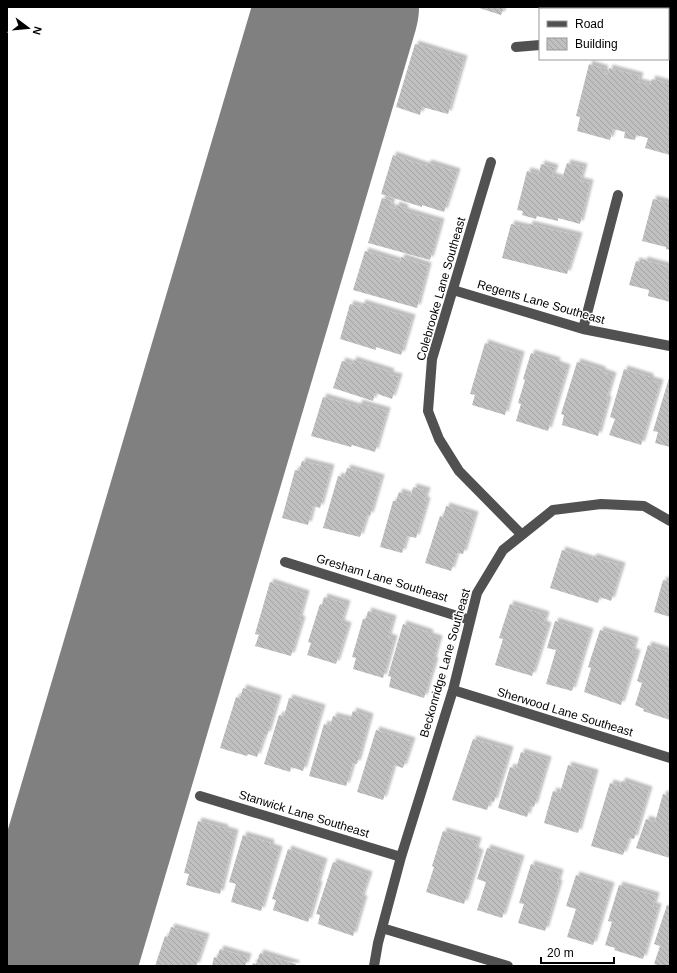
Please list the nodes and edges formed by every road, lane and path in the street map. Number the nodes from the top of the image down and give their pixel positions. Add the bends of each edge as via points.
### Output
1 (539, 45) edge
2 (516, 47) dead end
3 (491, 162) dead end
4 (618, 194) dead end
5 (453, 290) junction
6 (583, 329) junction
7 (670, 346) edge
8 (670, 521) edge
9 (522, 535) junction
10 (285, 562) dead end
11 (470, 620) junction
12 (453, 690) junction
13 (670, 758) edge
14 (200, 796) dead end
15 (401, 857) junction
16 (382, 928) junction
17 (374, 966) edge
18 (508, 966) edge

1 - 2 street
3 - 5 street, Colebrooke Lane Southeast
4 - 6 street
5 - 6 street, Regents Lane Southeast
5 - 9 street, Colebrooke Lane Southeast via 432,359 428,411 439,440 459,471
6 - 7 street, Regents Lane Southeast
8 - 9 street, Beckonridge Lane Southeast via 644,506 601,504 553,510
9 - 11 street, Beckonridge Lane Southeast via 503,550 484,580 477,593
10 - 11 street, Gresham Lane Southeast
11 - 12 street, Beckonridge Lane Southeast
12 - 13 street, Sherwood Lane Southeast
12 - 15 street, Beckonridge Lane Southeast
14 - 15 street, Stanwick Lane Southeast
15 - 16 street, Beckonridge Lane Southeast
16 - 17 street, Beckonridge Lane Southeast
16 - 18 street

